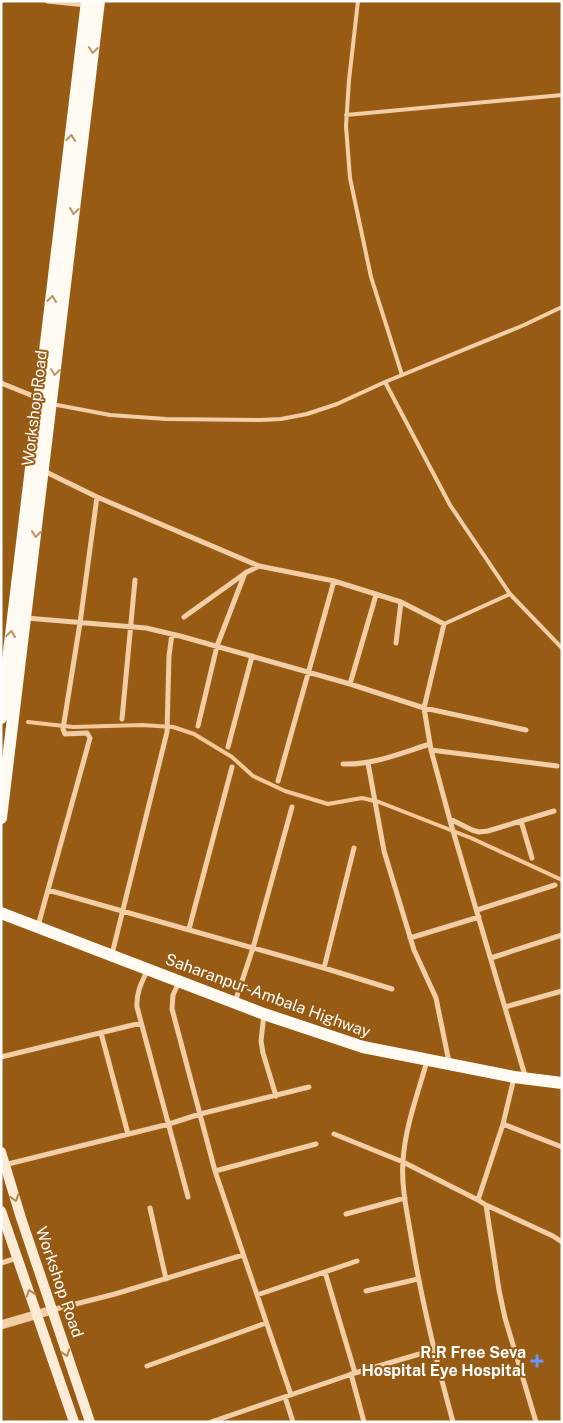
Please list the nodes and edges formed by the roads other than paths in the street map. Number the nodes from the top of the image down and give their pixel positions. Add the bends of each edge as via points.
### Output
1 (47, 1) edge
2 (358, 1) edge
3 (93, 4) edge
4 (562, 95) edge
5 (346, 116) junction
6 (562, 307) edge
7 (402, 375) junction
8 (385, 382) junction
9 (1, 383) edge
10 (45, 401) junction
11 (43, 471) junction
12 (97, 497) junction
13 (259, 566) junction
14 (245, 573) junction
15 (135, 580) dead end
16 (334, 581) junction
17 (376, 594) junction
18 (510, 594) junction
19 (401, 602) junction
20 (184, 617) dead end
21 (26, 618) junction
22 (80, 623) junction
23 (444, 624) junction
24 (131, 627) junction
25 (172, 634) junction
26 (396, 643) dead end
27 (217, 646) junction
28 (562, 648) edge
29 (252, 656) junction
30 (5, 657) edge
31 (307, 671) junction
32 (350, 684) junction
33 (424, 708) junction
34 (1, 718) edge
35 (122, 720) dead end
36 (198, 726) dead end
37 (526, 730) dead end
38 (228, 746) dead end
39 (431, 747) junction
40 (368, 763) junction
41 (342, 764) dead end
42 (557, 766) dead end
43 (232, 767) dead end
44 (278, 781) dead end
45 (292, 807) dead end
46 (554, 811) dead end
47 (1, 818) edge
48 (520, 820) junction
49 (451, 821) junction
50 (354, 848) dead end
51 (532, 858) dead end
52 (555, 885) dead end
53 (48, 890) junction
54 (477, 910) junction
55 (122, 911) junction
56 (1, 913) edge
57 (479, 917) junction
58 (38, 927) junction
59 (189, 929) junction
60 (562, 935) edge
61 (410, 938) junction
62 (253, 948) junction
63 (112, 954) junction
64 (491, 958) junction
65 (324, 968) junction
66 (148, 969) junction
67 (179, 981) junction
68 (392, 989) dead end
69 (562, 991) edge
70 (235, 1002) junction
71 (505, 1007) junction
72 (264, 1014) junction
73 (141, 1023) junction
74 (101, 1032) junction
75 (1, 1057) edge
76 (427, 1061) junction
77 (449, 1065) junction
78 (520, 1078) junction
79 (562, 1083) edge
80 (309, 1087) dead end
81 (276, 1096) junction
82 (200, 1114) junction
83 (169, 1124) junction
84 (503, 1124) junction
85 (128, 1134) junction
86 (334, 1134) dead end
87 (316, 1144) dead end
88 (562, 1147) edge
89 (1, 1152) edge
90 (403, 1162) junction
91 (3, 1165) edge
92 (215, 1171) junction
93 (188, 1197) dead end
94 (405, 1198) junction
95 (478, 1200) junction
96 (486, 1205) junction
97 (150, 1208) dead end
98 (1, 1211) edge
99 (346, 1214) dead end
100 (562, 1242) edge
101 (244, 1255) junction
102 (18, 1258) junction
103 (357, 1262) dead end
104 (1, 1263) edge
105 (325, 1272) junction
106 (166, 1279) junction
107 (418, 1279) junction
108 (366, 1291) dead end
109 (257, 1295) junction
110 (52, 1310) junction
111 (37, 1314) junction
112 (266, 1322) junction
113 (1, 1325) edge
114 (433, 1350) junction
115 (147, 1366) dead end
116 (353, 1373) junction
117 (288, 1396) junction
118 (72, 1421) edge
119 (90, 1422) edge
120 (211, 1422) edge
121 (293, 1422) edge
122 (364, 1422) edge
123 (453, 1422) edge
124 (536, 1422) edge

1 - 3 street
2 - 5 lane
3 - 10 main road, Workshop Road
4 - 5 lane
5 - 7 lane via 352,187 371,277
6 - 7 lane
7 - 8 lane
8 - 10 lane via 337,404 281,419 166,419 110,415
8 - 18 lane via 450,506
9 - 10 street
10 - 11 main road, Workshop Road
30 -> 10 main road, Workshop Road
11 - 12 street
11 -> 21 main road, Workshop Road
12 - 13 street
12 - 22 street
13 - 14 street
13 - 16 street
14 - 20 street
14 - 27 street
15 - 24 street
16 - 17 street
16 - 31 street
17 - 19 street
17 - 32 street
18 - 23 lane
18 - 28 lane
19 - 23 street
19 - 26 street
21 - 22 street
21 - 47 main road, Workshop Road
22 - 24 street
22 - 53 street via 63,729 65,734 86,733 90,738
23 - 33 street
24 - 25 street
24 - 35 street
25 - 27 street
25 - 55 street via 169,722
27 - 29 street
27 - 36 street
29 - 31 street
29 - 38 street
30 - 34 main road, Workshop Road
31 - 32 street
31 - 44 street
32 - 33 street
33 - 37 street
33 - 39 street
39 - 40 street
39 - 42 street
39 - 49 street
40 - 41 street
40 - 61 street via 384,850
43 - 59 street
45 - 62 street
46 - 48 street
48 - 49 street via 479,832
48 - 51 street
49 - 54 street
50 - 65 street
52 - 54 street
53 - 55 street
53 - 58 street
54 - 57 street
55 - 59 street
55 - 63 street
56 - 58 main road, Saharanpur-Ambala Highway
57 - 61 street
57 - 64 street
58 - 63 main road, Saharanpur-Ambala Highway
59 - 62 street
60 - 64 street
61 - 77 street via 436,998
62 - 65 street
62 - 70 street
63 - 66 main road, Saharanpur-Ambala Highway
64 - 71 street
65 - 68 street
66 - 67 main road, Saharanpur-Ambala Highway
66 - 73 street via 136,998
67 - 70 main road, Saharanpur-Ambala Highway
67 - 82 street via 172,1009
69 - 71 street
70 - 72 main road, Saharanpur-Ambala Highway
71 - 78 street
72 - 76 main road, Saharanpur-Ambala Highway via 363,1047
72 - 81 street via 262,1047
73 - 74 street
73 - 83 street
74 - 75 street
74 - 85 street
76 - 77 main road, Saharanpur-Ambala Highway
76 - 90 street via 406,1138
77 - 78 main road, Saharanpur-Ambala Highway
78 - 79 main road, Saharanpur-Ambala Highway
78 - 84 street
80 - 81 street
81 - 82 street
82 - 83 street
82 - 92 street
83 - 85 street
83 - 93 street
84 - 88 street
84 - 95 street
85 - 91 street
86 - 90 street
87 - 92 street
89 - 91 main road, Workshop Road
90 - 94 street
90 - 95 street
91 -> 110 main road, Workshop Road
92 - 101 street
94 - 99 street
94 - 107 street
95 - 96 street
96 - 100 street
96 - 124 street via 501,1300
97 - 106 street
98 - 102 main road, Workshop Road
101 - 106 street
101 - 109 street
102 - 104 street
111 -> 102 main road, Workshop Road
103 - 105 street
105 - 109 street
105 - 116 street
106 - 110 street
107 - 108 street
107 - 114 street
109 - 112 street
110 - 111 street
110 -> 119 main road, Workshop Road
111 - 113 street
111 - 118 main road, Workshop Road
112 - 115 street
112 - 117 street
114 - 116 street
114 - 123 street
116 - 117 street
116 - 122 street
117 - 120 street
117 - 121 street

